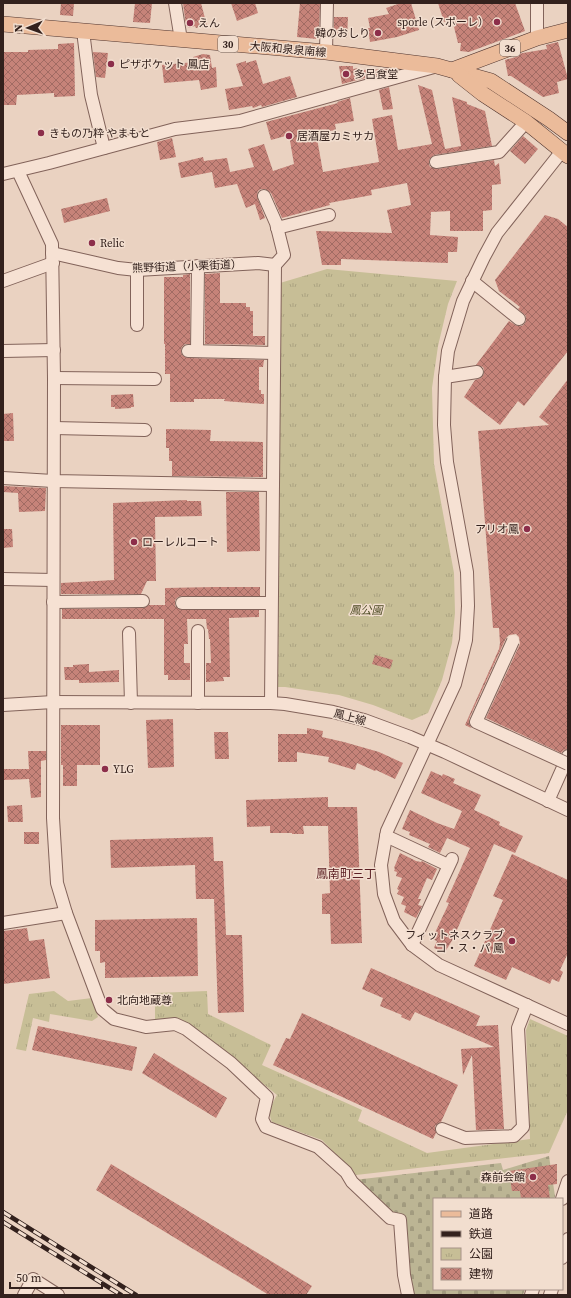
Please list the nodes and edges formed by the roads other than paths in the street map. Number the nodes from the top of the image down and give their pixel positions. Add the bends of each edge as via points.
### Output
1 (175, 3) edge
2 (327, 3) edge
3 (537, 3) edge
4 (3, 24) edge
5 (568, 30) edge
6 (83, 31) junction
7 (537, 38) junction
8 (181, 40) junction
9 (326, 52) junction
10 (437, 66) junction
11 (452, 70) junction
12 (526, 122) junction
13 (568, 133) edge
14 (104, 148) junction
15 (565, 153) edge
16 (436, 162) dead end
17 (18, 171) junction
18 (3, 174) edge
19 (264, 196) dead end
20 (329, 216) dead end
21 (277, 228) junction
22 (53, 258) junction
23 (275, 264) junction
24 (198, 266) junction
25 (137, 270) junction
26 (3, 281) edge
27 (472, 281) junction
28 (519, 319) dead end
29 (136, 325) dead end
30 (54, 350) junction
31 (3, 351) edge
32 (274, 353) junction
33 (477, 372) dead end
34 (445, 377) junction
35 (54, 378) junction
36 (155, 379) dead end
37 (54, 428) junction
38 (145, 430) dead end
39 (3, 478) edge
40 (53, 481) junction
41 (273, 485) junction
42 (3, 579) edge
43 (53, 580) junction
44 (144, 601) dead end
45 (53, 602) junction
46 (182, 603) dead end
47 (271, 603) junction
48 (198, 631) dead end
49 (129, 633) dead end
50 (513, 641) dead end
51 (53, 702) junction
52 (131, 703) junction
53 (198, 703) junction
54 (271, 703) junction
55 (3, 704) edge
56 (426, 744) junction
57 (568, 756) edge
58 (568, 764) edge
59 (548, 801) junction
60 (568, 810) edge
61 (386, 836) junction
62 (66, 913) junction
63 (3, 923) edge
64 (412, 945) junction
65 (527, 1005) junction
66 (568, 1024) edge
67 (442, 1129) dead end
68 (568, 1181) edge
69 (562, 1198) edge
70 (568, 1240) edge
71 (563, 1255) edge
72 (24, 1295) edge
73 (58, 1295) edge
74 (408, 1295) edge

1 - 8 street
2 - 9 street
3 - 7 street
4 - 6 main road, 大阪和泉泉南線 / 30
5 - 7 main road, 36
6 - 8 main road, 大阪和泉泉南線 / 30
6 - 14 street via 91,95
7 - 11 main road, 36
8 - 9 main road, 大阪和泉泉南線 / 30
9 - 10 main road, 大阪和泉泉南線 / 30
10 - 11 main road, 大阪和泉泉南線 / 30
10 - 14 street via 240,120 175,129
11 - 12 main road, 大阪和泉泉南線 / 30
11 - 13 main road, 大阪和泉泉南線 / 30 via 491,81
12 - 15 main road, 大阪和泉泉南線 / 30
12 - 16 street via 499,152
14 - 17 street
15 - 27 street via 497,233
17 - 18 street
17 - 22 street via 52,244
19 - 21 street
20 - 21 street
21 - 23 street via 284,255
22 - 25 street, 熊野街道（小栗街道）
22 - 26 street
22 - 30 street
23 - 24 street, 熊野街道（小栗街道）
23 - 32 street
24 - 25 street, 熊野街道（小栗街道）
24 - 32 street via 192,351
25 - 29 street
27 - 28 street
27 - 34 street via 463,301 448,351
30 - 31 street
30 - 35 street
32 - 41 street
33 - 34 street
34 - 56 street via 443,403 446,456 467,572 468,606 466,640 455,684
35 - 36 street
35 - 37 street
37 - 38 street
37 - 40 street
39 - 40 street
40 - 41 street
40 - 43 street
41 - 47 street
42 - 43 street
43 - 45 street
44 - 45 street
45 - 51 street
46 - 47 street
47 - 54 street
48 - 53 street
49 - 52 street
50 - 58 street, bridge via 476,722
51 - 52 street, 鳳上線
51 - 55 street, 鳳上線
51 - 62 street via 56,877
52 - 53 street, 鳳上線
53 - 54 street, 鳳上線
54 - 56 street, 鳳上線 via 333,712 364,720
56 - 59 street, 鳳上線
56 - 61 street
57 - 59 street
59 - 60 street, 鳳上線
61 - 64 street via 381,865 384,894 394,921
61 - 64 street via 450,862
62 - 63 street
62 - 74 street via 102,1009 114,1019 146,1027 175,1024 186,1029 231,1063 267,1097 262,1119 266,1127 318,1147 390,1218 400,1220
64 - 65 street via 439,964
65 - 66 street
65 - 67 street via 518,1028 523,1127 514,1136 465,1138
68 - 69 street
70 - 71 street
72 - 73 street via 33,1279

